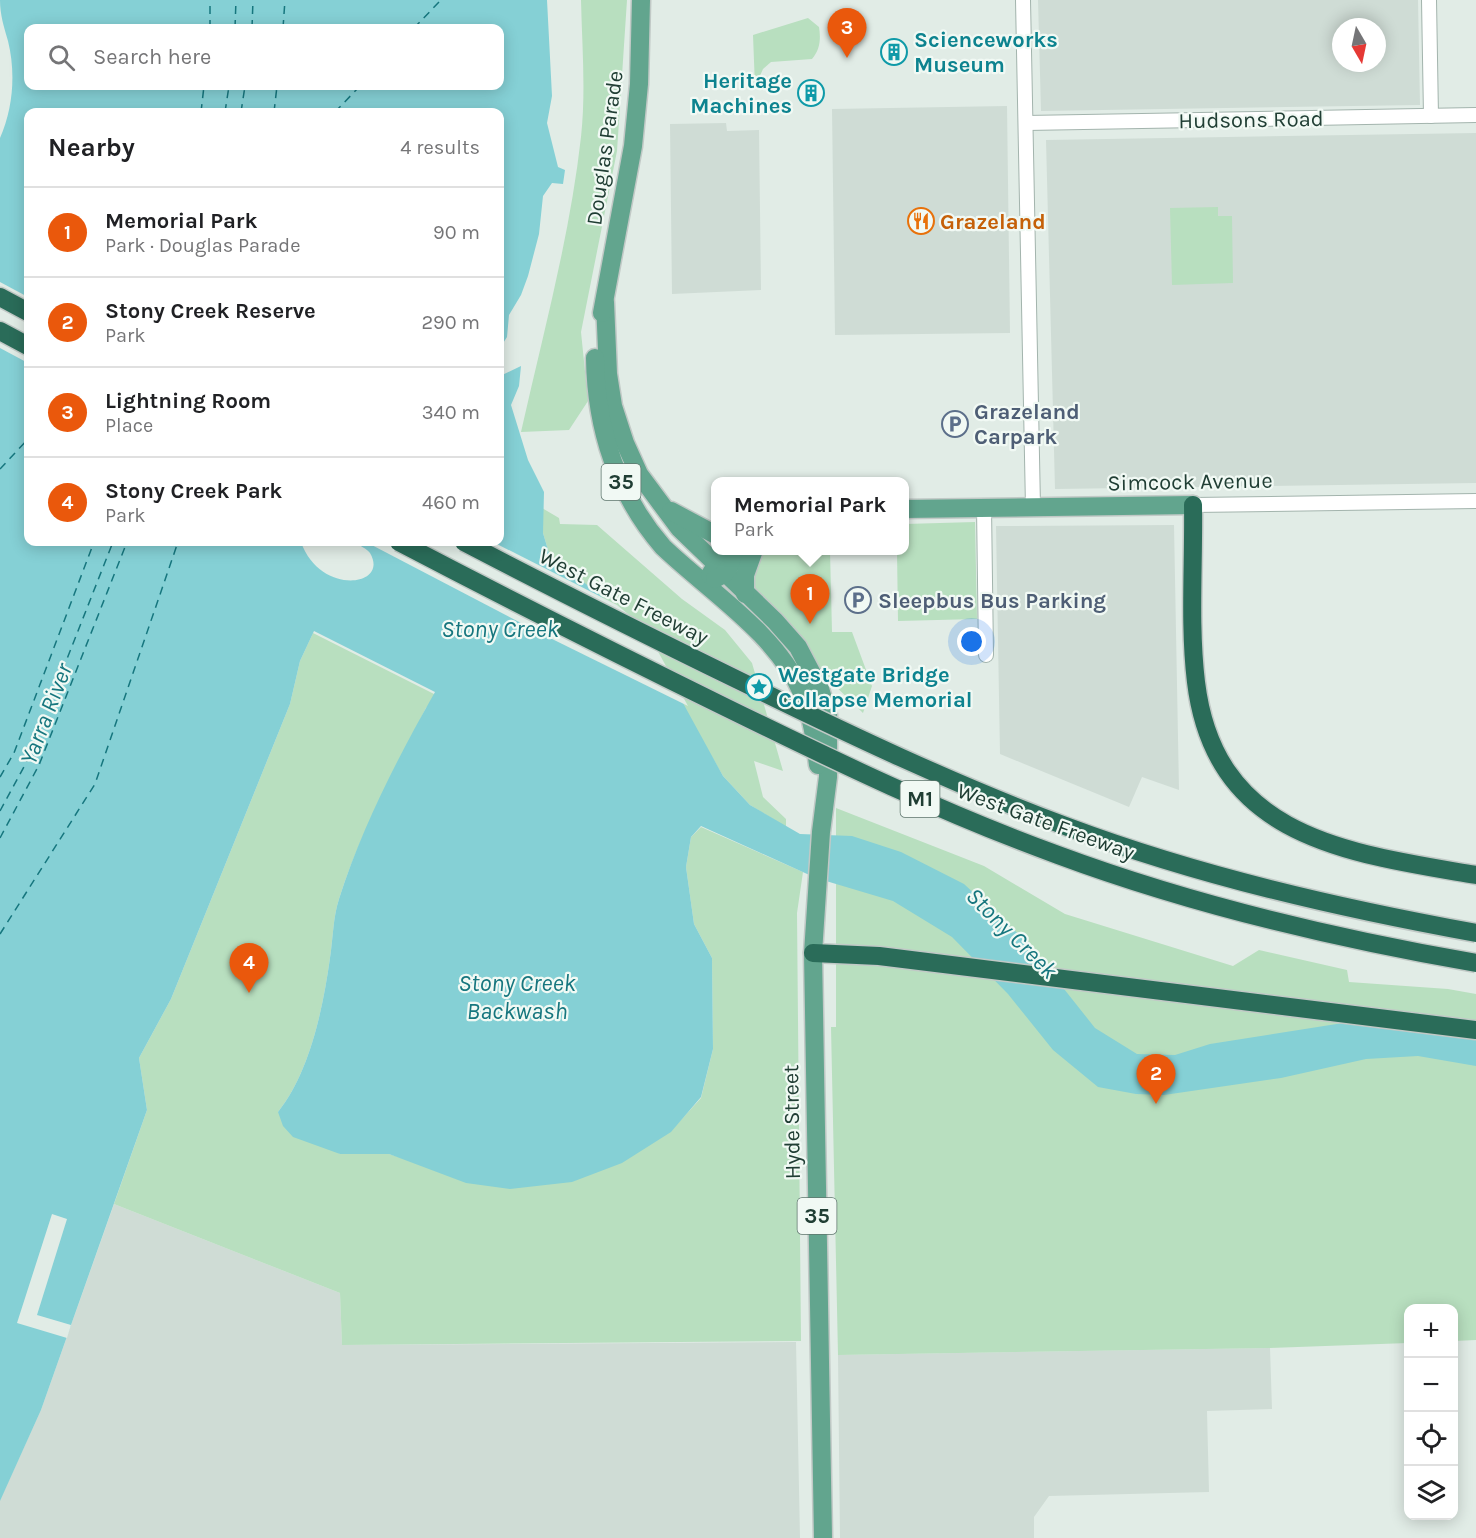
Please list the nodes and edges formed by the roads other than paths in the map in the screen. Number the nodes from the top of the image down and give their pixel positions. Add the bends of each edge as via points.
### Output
1 (641, 0) edge
2 (1023, 0) edge
3 (1428, 0) edge
4 (1476, 115) edge
5 (1431, 116) junction
6 (1026, 123) junction
7 (0, 297) edge
8 (605, 302) junction
9 (24, 310) edge
10 (0, 331) edge
11 (24, 344) edge
12 (647, 486) junction
13 (1476, 501) edge
14 (1193, 505) junction
15 (984, 507) junction
16 (1033, 507) junction
17 (909, 509) edge
18 (711, 532) edge
19 (407, 546) edge
20 (472, 546) edge
21 (711, 554) edge
22 (752, 555) edge
23 (721, 563) edge
24 (705, 585) junction
25 (745, 594) junction
26 (986, 655) dead end
27 (821, 825) junction
28 (1476, 875) edge
29 (817, 885) joint
30 (1476, 933) edge
31 (813, 953) junction
32 (1476, 963) edge
33 (1476, 1030) edge
34 (823, 1538) edge

1 - 8 main road, Douglas Parade / 35 via 633,146
2 - 6 street
3 - 5 street
4 - 5 street, Hudsons Road
5 - 6 street, Hudsons Road
6 - 16 street
7 - 9 highway
8 - 12 main road, Douglas Parade / 35 via 613,406 628,452
8 - 24 main road, Douglas Parade / 35 via 596,341 595,370 599,410 612,462 649,531
10 - 11 highway
12 - 18 main road via 675,514
12 - 21 main road, Douglas Parade / 35 via 669,517
13 - 14 street, Simcock Avenue
14 - 16 main road, Simcock Avenue
14 - 28 highway via 1197,691 1208,733 1233,777 1271,817 1322,843
15 - 16 main road, Simcock Avenue
15 - 17 main road, Simcock Avenue
15 - 26 street
19 - 32 highway, West Gate Freeway / M1, bridge via 780,734 1008,836 1195,898 1319,932
20 - 30 highway, West Gate Freeway / M1, bridge via 877,747 1060,824 1204,870 1326,903
22 - 25 main road
23 - 24 main road
23 - 25 main road, Douglas Parade / 35
24 - 27 main road, Douglas Parade / 35 via 768,643 798,683 814,736
25 - 27 main road, Douglas Parade / 35 via 798,648 820,688 830,739
27 - 29 main road, Douglas Parade / 35
29 - 31 main road, Hyde Street / 35
31 - 33 highway via 879,956
31 - 34 main road, Hyde Street / 35

